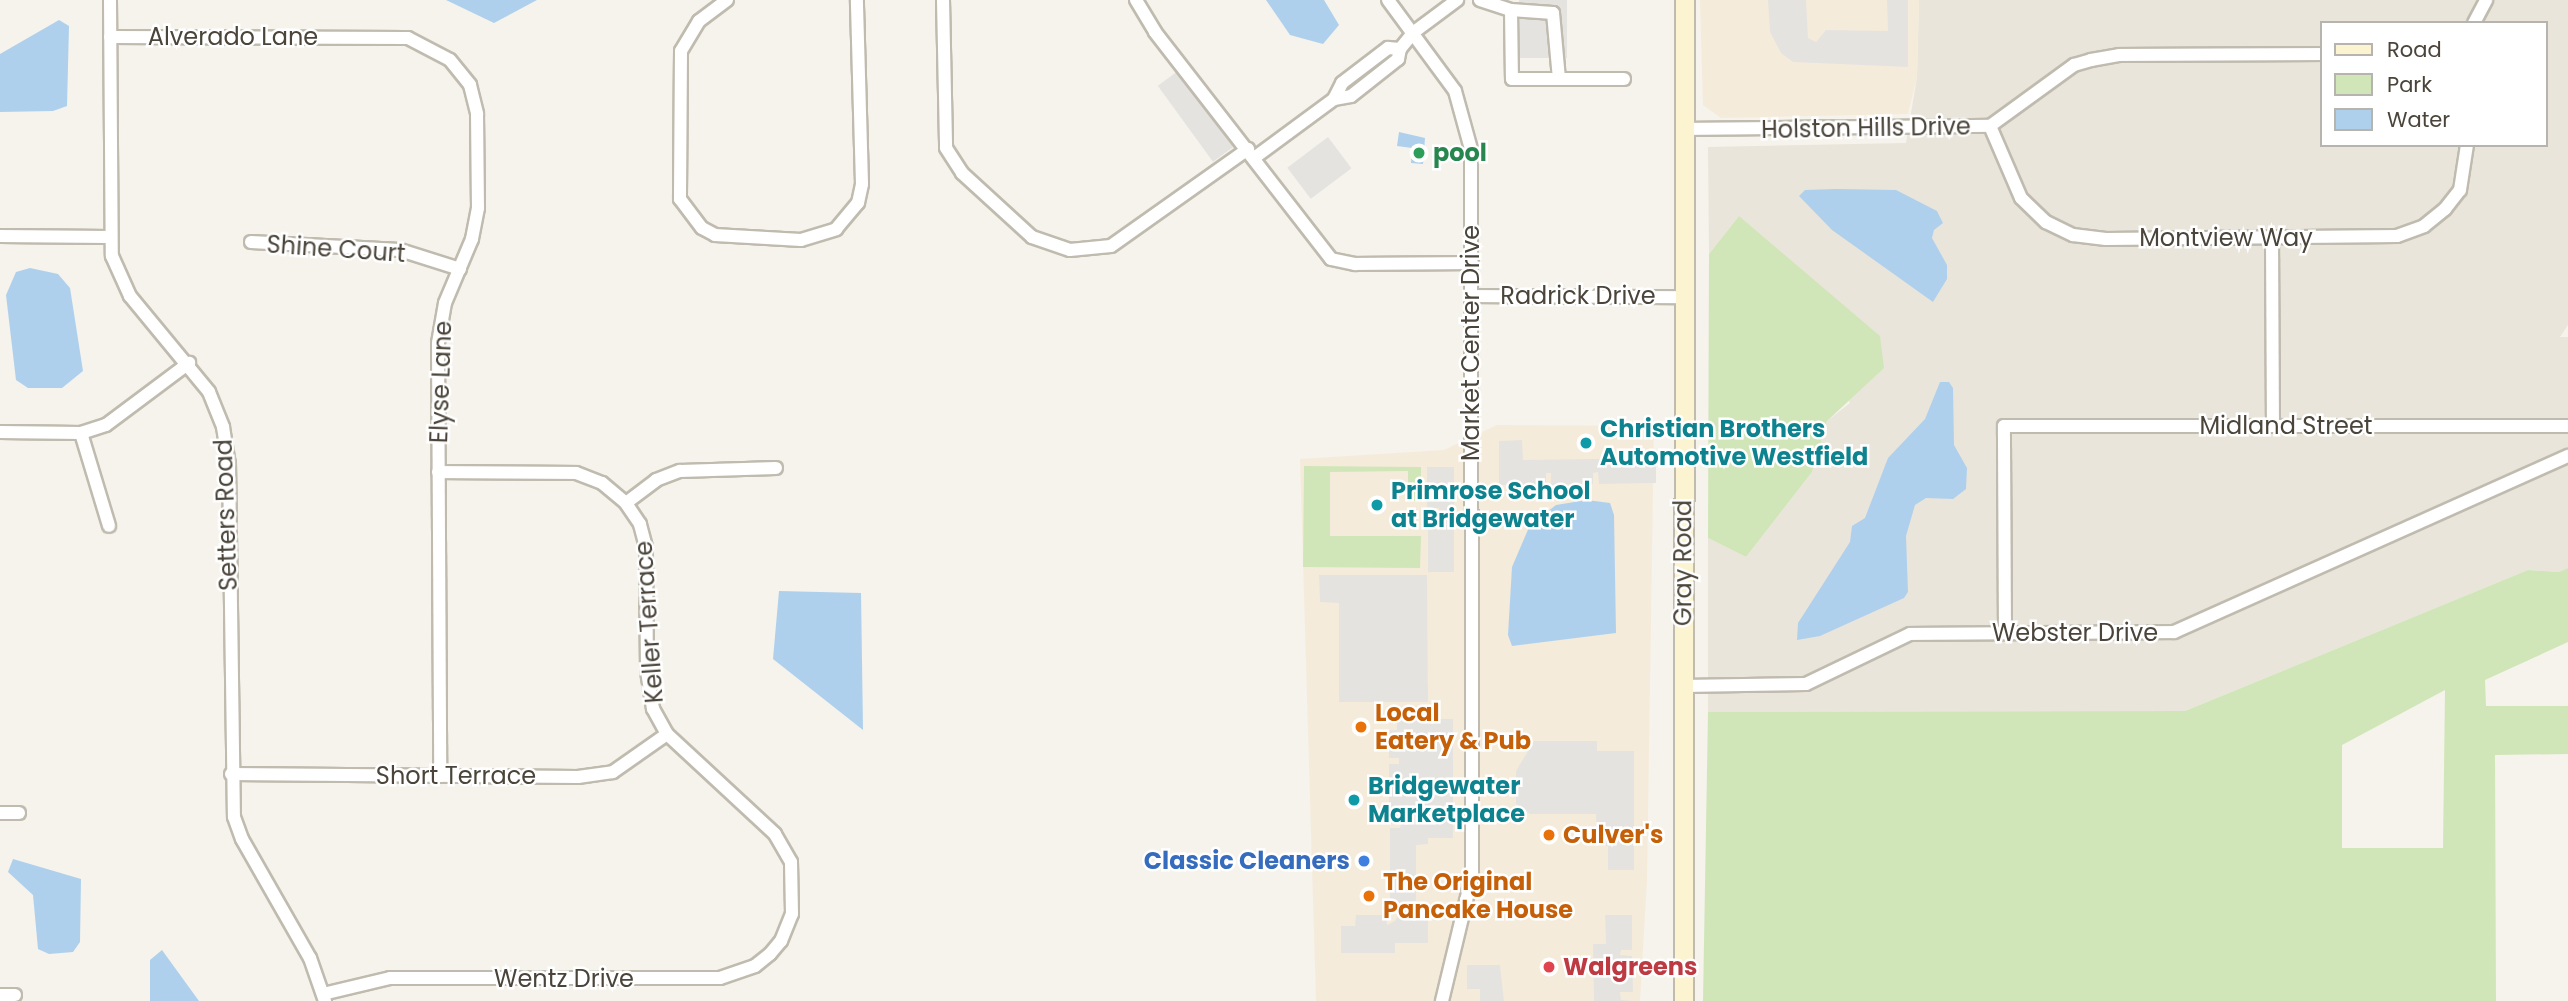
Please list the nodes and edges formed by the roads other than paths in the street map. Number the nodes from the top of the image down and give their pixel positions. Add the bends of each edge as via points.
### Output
1 (110, 0) edge
2 (727, 0) edge
3 (857, 0) edge
4 (943, 0) edge
5 (1136, 0) edge
6 (1388, 0) edge
7 (1457, 0) edge
8 (1480, 0) edge
9 (1685, 0) edge
10 (2486, 0) edge
11 (1511, 10) junction
12 (2475, 21) edge
13 (1414, 32) junction
14 (356, 36) joint
15 (110, 37) junction
16 (2320, 54) edge
17 (1559, 79) junction
18 (1625, 79) dead end
19 (1990, 126) junction
20 (1685, 129) junction
21 (2467, 147) edge
22 (1251, 153) junction
23 (0, 236) edge
24 (110, 237) junction
25 (2272, 239) junction
26 (251, 242) dead end
27 (1472, 263) junction
28 (460, 269) junction
29 (1472, 296) junction
30 (1684, 297) junction
31 (188, 363) junction
32 (2273, 426) junction
33 (2568, 426) edge
34 (0, 432) edge
35 (81, 433) junction
36 (2568, 456) edge
37 (776, 468) dead end
38 (438, 472) junction
39 (626, 503) junction
40 (110, 526) dead end
41 (2005, 633) junction
42 (1682, 686) junction
43 (667, 734) junction
44 (231, 774) junction
45 (440, 776) junction
46 (0, 813) edge
47 (19, 813) dead end
48 (787, 929) joint
49 (0, 995) edge
50 (15, 995) dead end
51 (324, 998) edge
52 (1442, 1001) edge
53 (1684, 1001) edge

1 - 15 street, Setters Road
2 - 3 street via 699,21 681,51 680,199 702,228 715,235 769,238 818,238 836,229 858,203 862,184
4 - 22 street via 946,148 962,173 1032,237 1070,250 1094,250 1128,237
5 - 22 street
6 - 13 street, Market Center Drive
7 - 13 street
8 - 11 street
9 - 20 street, Gray Road
10 - 12 street
11 - 17 street via 1553,13
11 - 17 street via 1511,79
13 - 22 street via 1399,49 1388,48 1351,76 1335,99
13 - 27 street, Market Center Drive via 1450,82 1466,118 1471,149
14 - 15 street, Alverado Lane
14 - 28 street, Elyse Lane via 392,36 423,43 450,60 470,85 477,114 478,208
15 - 24 street, Setters Road
16 - 19 street, Holston Hills Drive via 2119,55 2091,60 2074,65
17 - 18 street
19 - 20 street, Holston Hills Drive
19 - 25 street, Montview Way via 2021,198 2046,222 2073,235
20 - 30 street, Gray Road
21 - 25 street, Montview Way via 2460,190 2424,226 2397,236
22 - 27 street via 1334,261
23 - 24 street
24 - 31 street, Setters Road via 117,271 130,296
25 - 32 street
26 - 28 street, Shine Court via 400,250
27 - 29 street, Market Center Drive
28 - 38 street, Elyse Lane via 438,333
29 - 30 street, Radrick Drive
29 - 52 street, Market Center Drive via 1472,876
30 - 42 street, Gray Road
31 - 35 street via 117,420
31 - 44 street, Setters Road via 209,392 227,445
32 - 33 street, Midland Street
32 - 41 street, Midland Street via 2004,426
34 - 35 street
35 - 40 street
36 - 41 street, Webster Drive via 2174,632
37 - 39 street via 680,471 656,480
38 - 39 street, Keller Terrace via 576,473 602,483
38 - 45 street, Elyse Lane
39 - 43 street, Keller Terrace via 644,536 650,698
41 - 42 street, Webster Drive via 1910,634 1806,684
42 - 53 street, Gray Road
43 - 45 street, Short Terrace via 635,760 598,775
43 - 48 street, Keller Terrace via 761,819 785,849 794,886
44 - 45 street, Short Terrace
44 - 51 street, Setters Road via 234,817 242,839 310,958
46 - 47 street
48 - 51 street, Wentz Drive via 781,942 755,966 720,978 390,978
49 - 50 street

